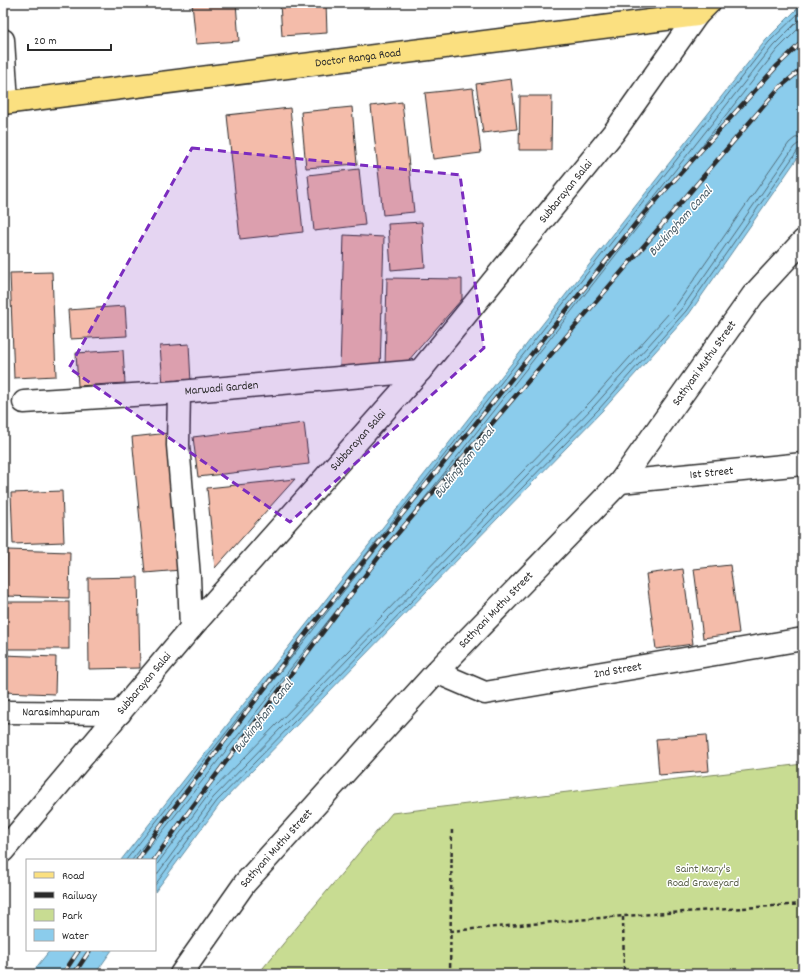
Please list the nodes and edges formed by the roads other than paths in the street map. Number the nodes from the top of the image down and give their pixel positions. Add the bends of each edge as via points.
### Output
1 (703, 9) edge
2 (3, 40) edge
3 (5, 103) edge
4 (803, 241) edge
5 (420, 371) junction
6 (179, 392) junction
7 (24, 402) dead end
8 (803, 464) edge
9 (620, 482) junction
10 (191, 628) junction
11 (803, 639) edge
12 (436, 672) junction
13 (3, 712) edge
14 (120, 712) junction
15 (3, 851) edge
16 (181, 974) edge

1 - 3 main road, Doctor Ranga Road
1 - 5 street, Subbarayan Salai via 615,131
2 - 3 street
4 - 9 street, Sathyani Muthu Street via 753,295
5 - 6 street, Marwadi Garden
5 - 10 street, Subbarayan Salai
6 - 7 street, Marwadi Garden
6 - 10 street via 178,445
8 - 9 street, 1st Street
9 - 12 street, Sathyani Muthu Street
10 - 14 street, Subbarayan Salai
11 - 12 street, 2nd Street via 485,693
12 - 16 street, Sathyani Muthu Street via 245,884
13 - 14 street, Narasimhapuram
14 - 15 street, Subbarayan Salai

